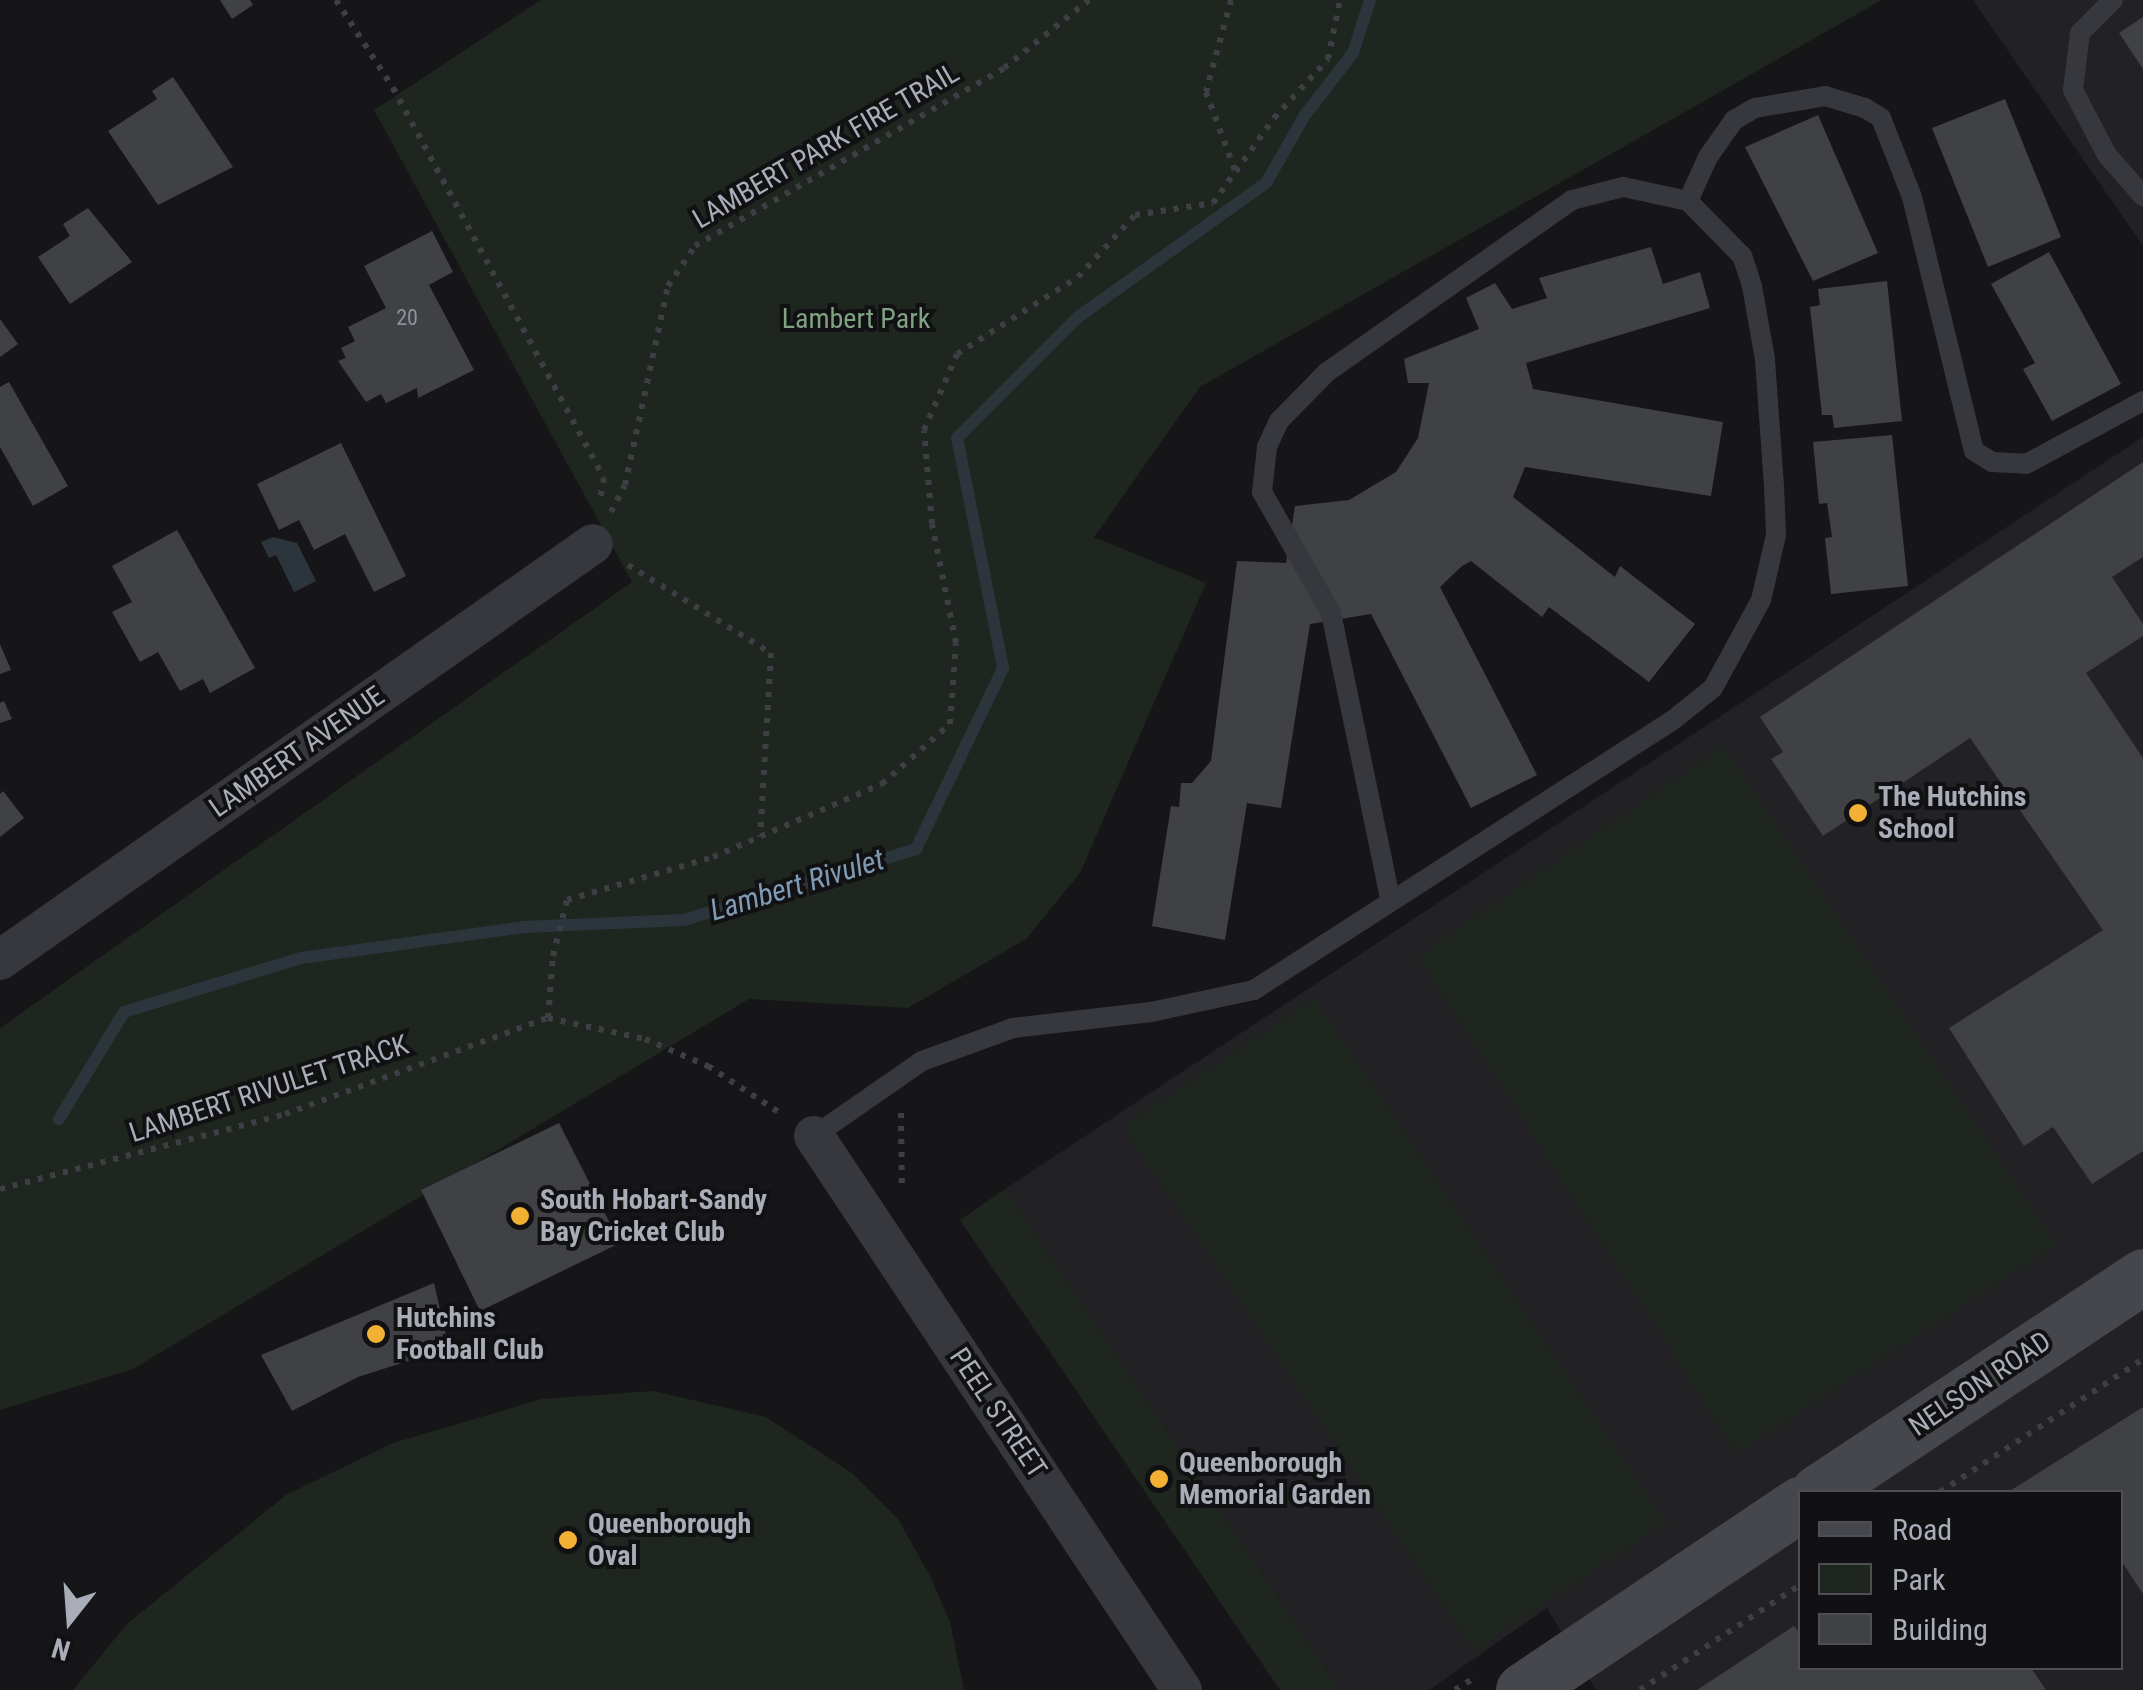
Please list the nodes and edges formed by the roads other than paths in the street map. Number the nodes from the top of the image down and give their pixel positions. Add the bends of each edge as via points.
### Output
1 (2113, 0) edge
2 (2143, 196) edge
3 (1688, 201) junction
4 (2143, 400) edge
5 (593, 544) road end
6 (1390, 898) junction
7 (0, 960) edge
8 (814, 1136) joint
9 (2143, 1276) edge
10 (1821, 1490) edge
11 (1798, 1505) edge
12 (1182, 1690) edge
13 (1523, 1690) edge

1 - 2 lane via 2080,33 2073,90 2107,156
3 - 4 lane via 1708,156 1734,120 1755,108 1800,96 1866,108 1881,118 1912,197 1974,451 1992,462 2026,464
3 - 6 lane via 1742,256 1765,359 1776,534 1746,637 1713,688 1673,720
3 - 6 lane via 1623,187 1572,200 1444,296 1327,372 1273,434 1262,492 1331,612
5 - 7 street, LAMBERT AVENUE
6 - 8 lane via 1254,990 1151,1012 1013,1028 922,1060
8 - 12 street, PEEL STREET
9 - 10 street, NELSON ROAD
11 - 13 street

